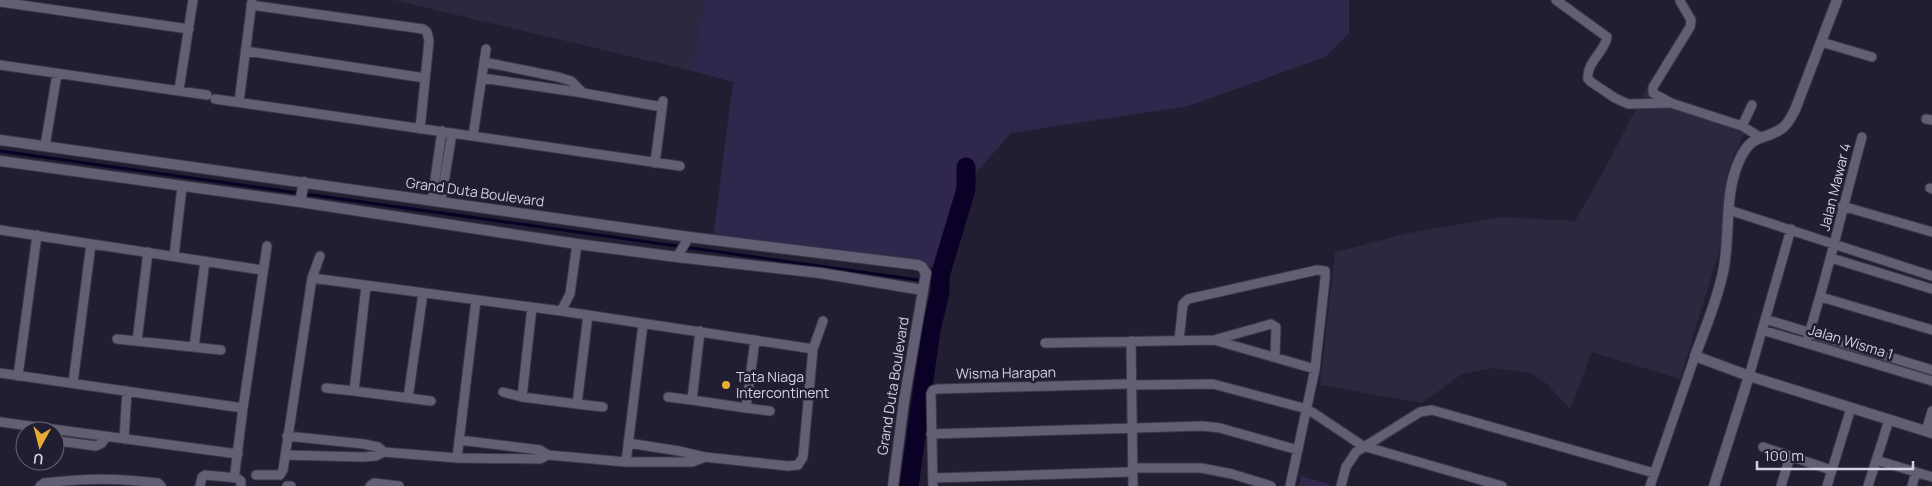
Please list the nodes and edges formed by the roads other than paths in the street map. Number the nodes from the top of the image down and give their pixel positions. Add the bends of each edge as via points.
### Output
1 (193, 0) edge
2 (1556, 0) edge
3 (1836, 0) edge
4 (1680, 1) edge
5 (0, 2) edge
6 (252, 3) edge
7 (189, 29) junction
8 (1820, 42) junction
9 (486, 49) dead end
10 (246, 51) junction
11 (1872, 57) dead end
12 (484, 62) junction
13 (0, 65) edge
14 (57, 74) junction
15 (425, 78) junction
16 (482, 78) junction
17 (179, 90) junction
18 (583, 93) junction
19 (238, 102) junction
20 (1671, 103) junction
21 (1752, 105) dead end
22 (1742, 126) junction
23 (420, 129) junction
24 (442, 131) junction
25 (452, 133) junction
26 (473, 136) junction
27 (1760, 137) junction
28 (1862, 137) dead end
29 (0, 140) edge
30 (45, 146) junction
31 (0, 161) edge
32 (656, 163) junction
33 (680, 166) dead end
34 (182, 187) junction
35 (302, 192) junction
36 (437, 200) junction
37 (1842, 206) junction
38 (1729, 210) junction
39 (1791, 229) junction
40 (0, 230) edge
41 (1932, 232) edge
42 (37, 236) junction
43 (688, 239) junction
44 (91, 244) junction
45 (577, 244) junction
46 (1835, 244) junction
47 (267, 246) dead end
48 (148, 252) junction
49 (679, 254) junction
50 (174, 256) junction
51 (320, 256) dead end
52 (1831, 258) junction
53 (206, 261) junction
54 (262, 270) junction
55 (1932, 276) edge
56 (312, 278) junction
57 (924, 282) junction
58 (366, 286) junction
59 (1932, 288) edge
60 (423, 293) junction
61 (1820, 296) junction
62 (476, 300) junction
63 (532, 307) junction
64 (561, 311) junction
65 (588, 316) junction
66 (1765, 319) junction
67 (822, 321) dead end
68 (643, 324) junction
69 (1762, 330) junction
70 (1932, 330) edge
71 (700, 331) junction
72 (1810, 332) junction
73 (117, 338) dead end
74 (755, 340) junction
75 (1179, 340) junction
76 (1214, 340) junction
77 (137, 341) junction
78 (1128, 341) junction
79 (1045, 343) dead end
80 (1806, 343) junction
81 (194, 347) junction
82 (813, 349) junction
83 (221, 350) dead end
84 (1695, 356) junction
85 (1275, 357) junction
86 (1315, 370) junction
87 (1932, 370) edge
88 (0, 374) edge
89 (18, 376) junction
90 (1749, 376) junction
91 (1932, 381) edge
92 (73, 383) junction
93 (1128, 384) junction
94 (326, 388) dead end
95 (127, 391) junction
96 (354, 391) junction
97 (503, 392) dead end
98 (522, 397) junction
99 (668, 397) dead end
100 (408, 398) junction
101 (431, 400) dead end
102 (692, 400) junction
103 (578, 404) junction
104 (603, 407) dead end
105 (243, 408) junction
106 (746, 408) junction
107 (1851, 408) junction
108 (1309, 410) junction
109 (770, 411) dead end
110 (1932, 411) edge
111 (1890, 420) junction
112 (0, 422) edge
113 (15, 424) edge
114 (1129, 428) junction
115 (65, 431) edge
116 (1929, 432) edge
117 (931, 434) junction
118 (106, 436) junction
119 (287, 436) junction
120 (124, 439) junction
121 (459, 440) junction
122 (65, 441) edge
123 (628, 444) junction
124 (1363, 446) junction
125 (1763, 447) dead end
126 (1298, 450) junction
127 (384, 452) junction
128 (238, 454) junction
129 (285, 455) junction
130 (548, 455) junction
131 (705, 457) junction
132 (1790, 457) junction
133 (458, 458) junction
134 (1876, 460) junction
135 (626, 462) junction
136 (1828, 469) dead end
137 (1130, 470) junction
138 (235, 472) dead end
139 (1916, 472) junction
140 (1654, 473) junction
141 (256, 475) dead end
142 (1932, 477) edge
143 (81, 482) edge
144 (122, 482) edge
145 (933, 482) edge
146 (40, 486) edge
147 (161, 486) edge
148 (200, 486) edge
149 (241, 486) edge
150 (370, 486) edge
151 (400, 486) edge
152 (893, 486) edge
153 (1129, 486) edge
154 (1133, 486) edge
155 (1271, 486) edge
156 (1290, 486) edge
157 (1341, 486) edge
158 (1502, 486) edge
159 (1650, 486) edge
160 (1714, 486) edge
161 (1781, 486) edge
162 (1827, 486) edge
163 (1868, 486) edge
164 (1912, 486) edge

1 - 7 street
2 - 20 street via 1606,37 1589,71 1591,82 1628,104
3 - 8 street
4 - 20 street via 1691,20 1690,27 1652,89 1655,95
5 - 7 street
6 - 10 street
6 - 15 street via 423,29 429,41
7 - 17 street
8 - 11 street
8 - 27 street via 1789,121 1780,130
9 - 12 street
10 - 15 street
10 - 19 street
12 - 16 street
12 - 18 street via 571,81
13 - 14 street
14 - 17 street
14 - 30 street
15 - 23 street
16 - 18 street
16 - 26 street
17 - 19 street
18 - 32 street via 663,104
19 - 23 street
20 - 22 street
21 - 22 street
22 - 27 street
23 - 24 street
24 - 25 street
24 - 36 street
25 - 26 street
25 - 36 street
26 - 32 street
27 - 38 street via 1748,146 1739,161 1732,182
28 - 37 street, Jalan Mawar 4
29 - 30 street, Grand Duta Boulevard
30 - 35 street, Grand Duta Boulevard
31 - 34 street, Grand Duta Boulevard
32 - 33 street
34 - 35 street, Grand Duta Boulevard
34 - 50 street
35 - 36 street, Grand Duta Boulevard
35 - 45 street, Grand Duta Boulevard
36 - 43 street, Grand Duta Boulevard
37 - 41 street
37 - 46 street, Jalan Mawar 4
38 - 39 street
38 - 84 street via 1724,271
39 - 46 street
39 - 66 street
40 - 42 street
42 - 44 street
42 - 89 street
43 - 49 street
43 - 57 street, Grand Duta Boulevard via 913,264 922,267
44 - 48 street
44 - 92 street
45 - 49 street, Grand Duta Boulevard
45 - 64 street via 570,294
46 - 52 street, Jalan Mawar 4
46 - 55 street
47 - 54 street
48 - 50 street
48 - 77 street
49 - 57 street, Grand Duta Boulevard via 820,273
50 - 53 street
51 - 56 street
52 - 59 street
52 - 61 street, Jalan Mawar 4
53 - 54 street
53 - 81 street
54 - 105 street
56 - 58 street
56 - 119 street
57 - 152 street, Grand Duta Boulevard
58 - 60 street
58 - 96 street
60 - 62 street
60 - 100 street
61 - 70 street
61 - 72 street, Jalan Mawar 4
62 - 63 street
62 - 121 street
63 - 64 street
63 - 98 street
64 - 65 street
65 - 68 street
65 - 103 street
66 - 69 street
66 - 72 street
67 - 82 street
68 - 71 street
68 - 123 street
69 - 80 street, Jalan Wisma 1
69 - 90 street
71 - 74 street
71 - 102 street
72 - 80 street, Jalan Mawar 4
72 - 87 street
73 - 77 street
74 - 82 street
74 - 106 street
75 - 76 street
75 - 78 street
75 - 86 street via 1183,304 1188,298 1321,270 1326,279
76 - 85 street
76 - 85 street via 1273,324 1276,327
77 - 81 street
78 - 79 street
78 - 93 street
80 - 91 street, Jalan Wisma 1
81 - 83 street
82 - 131 street via 801,462 788,466
84 - 90 street
84 - 140 street
85 - 86 street
86 - 108 street
88 - 89 street
89 - 92 street
90 - 107 street
90 - 160 street
92 - 95 street
93 - 108 street via 1212,384
93 - 114 street
93 - 117 street, Wisma Harapan via 937,388 931,393
94 - 96 street
95 - 105 street
95 - 120 street
96 - 100 street
97 - 98 street
98 - 103 street
99 - 102 street
100 - 101 street
102 - 106 street
103 - 104 street
105 - 128 street
106 - 109 street
107 - 111 street
107 - 162 street
108 - 124 street
108 - 126 street
110 - 116 street
111 - 116 street
111 - 134 street
112 - 113 street
114 - 117 street
114 - 126 street via 1220,428
114 - 137 street
115 - 118 street
117 - 145 street, Wisma Harapan
118 - 120 street
118 - 122 street via 96,446
119 - 127 street via 364,444
119 - 129 street
120 - 128 street
121 - 130 street via 540,450
121 - 133 street
123 - 131 street
123 - 135 street
124 - 140 street via 1420,412 1432,410
124 - 157 street via 1349,459
124 - 158 street
125 - 132 street
126 - 156 street
127 - 129 street via 363,457
127 - 133 street
128 - 138 street
129 - 141 street via 280,475
130 - 133 street via 540,459
130 - 135 street
131 - 135 street via 692,462
132 - 136 street
132 - 161 street
134 - 139 street
134 - 163 street
137 - 145 street, Wisma Harapan
137 - 153 street
137 - 154 street
137 - 155 street, Wisma Harapan via 1201,468
139 - 142 street
139 - 164 street
140 - 159 street
143 - 144 street
143 - 146 street via 44,483
144 - 147 street
148 - 149 street via 205,475 240,479
150 - 151 street via 374,483

